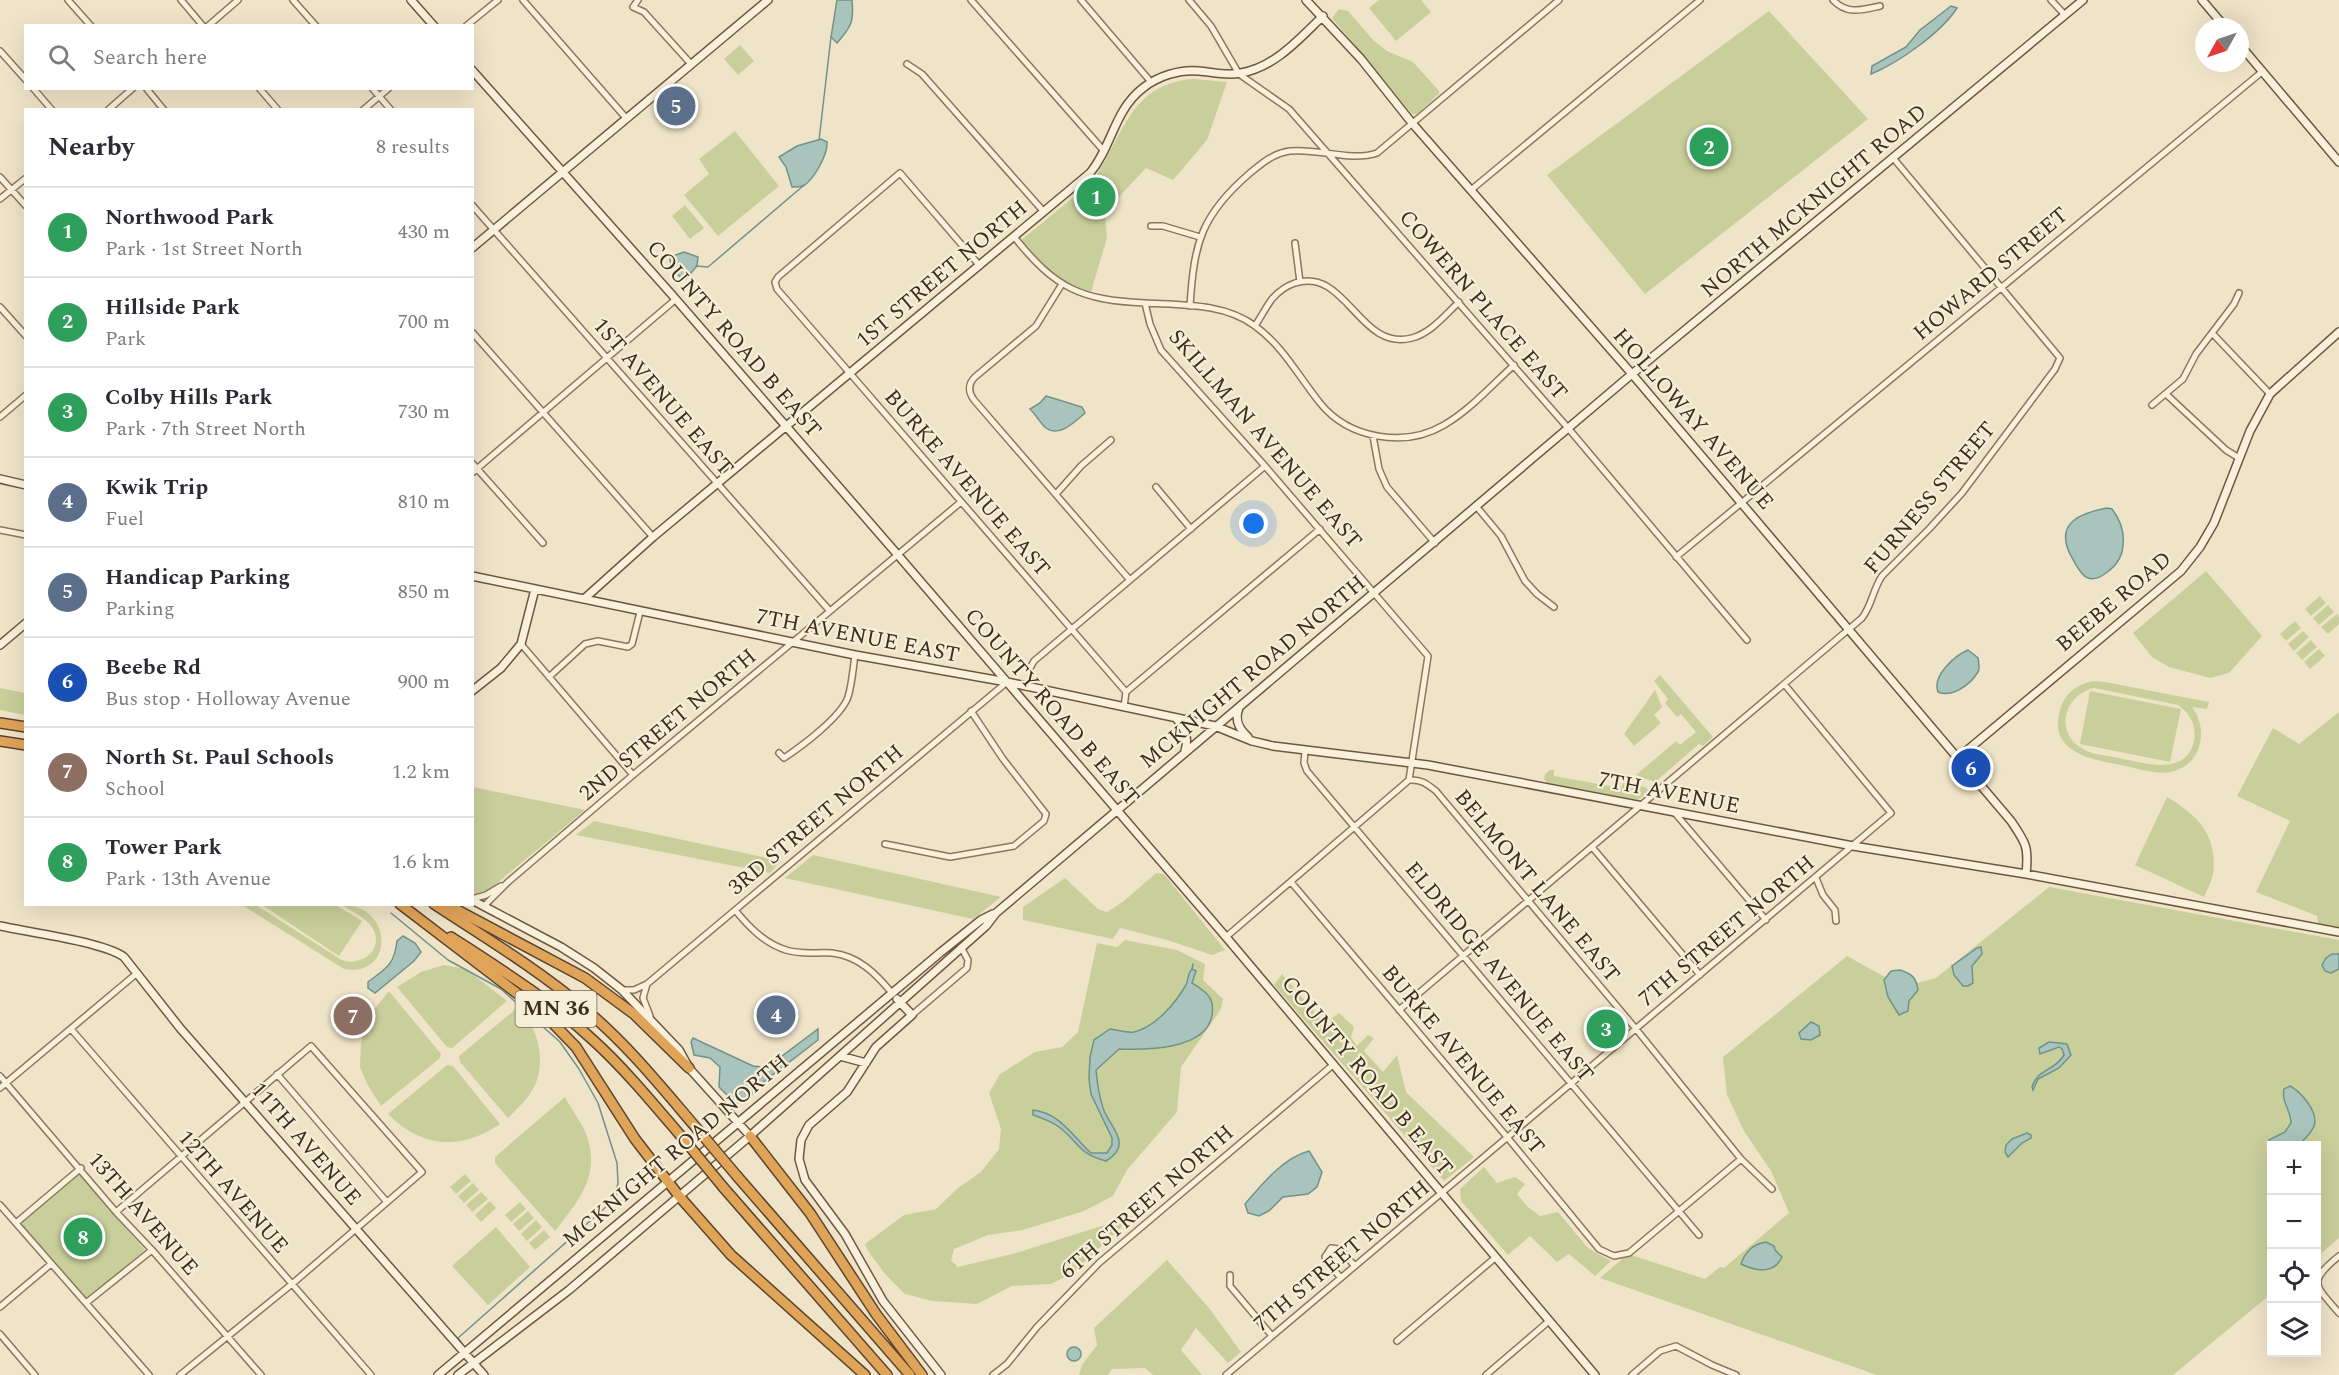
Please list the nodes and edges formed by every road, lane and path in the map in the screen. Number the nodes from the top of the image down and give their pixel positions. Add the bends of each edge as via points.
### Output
1 (68, 0) edge
2 (181, 0) edge
3 (238, 0) edge
4 (293, 0) edge
5 (411, 0) edge
6 (498, 0) edge
7 (523, 0) edge
8 (638, 0) edge
9 (768, 0) edge
10 (971, 0) edge
11 (1082, 0) edge
12 (1189, 0) edge
13 (1306, 0) edge
14 (1559, 0) edge
15 (1700, 0) edge
16 (1833, 0) edge
17 (2051, 0) edge
18 (2083, 0) edge
19 (2202, 0) edge
20 (1880, 6) dead end
21 (2065, 15) junction
22 (1323, 16) junction
23 (2217, 18) edge
24 (88, 24) edge
25 (204, 24) edge
26 (208, 24) edge
27 (314, 24) edge
28 (432, 24) edge
29 (468, 24) edge
30 (0, 51) edge
31 (2249, 56) edge
32 (691, 64) junction
33 (907, 64) dead end
34 (2262, 71) junction
35 (474, 72) edge
36 (1239, 74) junction
37 (24, 78) edge
38 (1151, 82) junction
39 (35, 90) edge
40 (131, 90) edge
41 (148, 90) edge
42 (261, 90) edge
43 (374, 90) edge
44 (386, 90) edge
45 (379, 96) junction
46 (50, 108) edge
47 (110, 108) edge
48 (162, 108) edge
49 (276, 108) edge
50 (365, 108) edge
51 (389, 108) edge
52 (626, 118) junction
53 (1412, 123) junction
54 (1104, 151) junction
55 (1329, 154) junction
56 (1894, 159) junction
57 (2339, 162) edge
58 (562, 172) junction
59 (0, 177) edge
60 (24, 179) edge
61 (11, 189) junction
62 (1471, 190) junction
63 (0, 199) edge
64 (24, 204) edge
65 (474, 207) edge
66 (1044, 212) junction
67 (1151, 226) dead end
68 (495, 230) junction
69 (1200, 237) junction
70 (1015, 238) junction
71 (1295, 243) dead end
72 (474, 246) edge
73 (980, 266) junction
74 (1300, 282) junction
75 (1062, 284) junction
76 (2002, 286) junction
77 (2239, 293) dead end
78 (676, 299) junction
79 (1459, 302) junction
80 (1145, 303) junction
81 (1190, 306) junction
82 (0, 307) edge
83 (1255, 326) junction
84 (2339, 332) edge
85 (2212, 333) junction
86 (24, 334) edge
87 (474, 334) edge
88 (607, 357) junction
89 (1514, 365) junction
90 (851, 374) junction
91 (1632, 374) junction
92 (2270, 394) junction
93 (2166, 395) junction
94 (24, 397) edge
95 (2152, 405) dead end
96 (544, 411) junction
97 (0, 417) edge
98 (786, 427) junction
99 (1568, 428) junction
100 (1373, 436) junction
101 (1111, 440) dead end
102 (2239, 458) junction
103 (1265, 466) junction
104 (475, 470) edge
105 (0, 480) edge
106 (717, 483) junction
107 (24, 485) edge
108 (1156, 487) dead end
109 (1056, 494) junction
110 (961, 502) junction
111 (1742, 503) junction
112 (1476, 506) junction
113 (1191, 529) junction
114 (0, 530) edge
115 (1320, 530) junction
116 (24, 535) edge
117 (653, 537) junction
118 (543, 543) dead end
119 (1435, 543) junction
120 (897, 554) junction
121 (1676, 557) junction
122 (474, 576) edge
123 (1129, 579) junction
124 (535, 589) junction
125 (1376, 593) junction
126 (584, 599) junction
127 (1554, 607) dead end
128 (829, 610) junction
129 (640, 612) junction
130 (24, 625) edge
131 (1072, 628) junction
132 (1850, 630) junction
133 (1747, 640) dead end
134 (792, 642) junction
135 (521, 644) junction
136 (0, 645) edge
137 (855, 655) junction
138 (1030, 668) dead end
139 (549, 676) junction
140 (1007, 682) junction
141 (1785, 685) junction
142 (474, 689) edge
143 (1126, 692) junction
144 (1239, 706) junction
145 (1124, 707) junction
146 (971, 711) junction
147 (1176, 718) junction
148 (0, 723) edge
149 (1215, 726) junction
150 (24, 728) edge
151 (0, 741) edge
152 (1252, 741) junction
153 (24, 745) edge
154 (1305, 751) junction
155 (1185, 752) junction
156 (779, 753) dead end
157 (1958, 758) junction
158 (1410, 763) junction
159 (633, 774) junction
160 (1409, 780) junction
161 (1641, 806) junction
162 (1117, 810) junction
163 (1674, 812) junction
164 (1355, 828) junction
165 (885, 844) dead end
166 (1853, 846) junction
167 (1592, 847) junction
168 (2026, 874) junction
169 (1816, 878) junction
170 (508, 882) junction
171 (1290, 882) junction
172 (474, 899) edge
173 (474, 901) edge
174 (1527, 902) junction
175 (404, 906) edge
176 (404, 906) edge
177 (438, 906) edge
178 (450, 906) edge
179 (474, 906) edge
180 (484, 906) junction
181 (735, 910) junction
182 (996, 913) junction
183 (1766, 920) junction
184 (1836, 921) dead end
185 (0, 926) edge
186 (2339, 932) edge
187 (1226, 937) junction
188 (961, 947) junction
189 (1463, 955) junction
190 (136, 975) junction
191 (1700, 975) junction
192 (647, 984) junction
193 (622, 990) junction
194 (892, 993) junction
195 (899, 1002) junction
196 (1399, 1010) junction
197 (912, 1015) junction
198 (652, 1020) junction
199 (72, 1029) junction
200 (1636, 1029) junction
201 (840, 1056) junction
202 (866, 1063) junction
203 (1334, 1064) junction
204 (689, 1068) junction
205 (277, 1074) junction
206 (0, 1076) edge
207 (6, 1083) junction
208 (1572, 1084) junction
209 (0, 1088) edge
210 (245, 1101) junction
211 (738, 1122) junction
212 (750, 1136) junction
213 (1507, 1137) junction
214 (181, 1157) junction
215 (1741, 1159) junction
216 (81, 1168) junction
217 (668, 1181) junction
218 (1772, 1189) dead end
219 (1442, 1192) junction
220 (679, 1196) junction
221 (386, 1201) junction
222 (0, 1205) edge
223 (1679, 1211) junction
224 (116, 1212) junction
225 (16, 1223) junction
226 (355, 1227) junction
227 (1699, 1235) dead end
228 (152, 1250) junction
229 (2339, 1256) edge
230 (1496, 1257) junction
231 (51, 1264) junction
232 (1355, 1266) junction
233 (1230, 1275) dead end
234 (1341, 1278) junction
235 (292, 1284) junction
236 (86, 1304) junction
237 (0, 1307) edge
238 (2339, 1313) edge
239 (1549, 1321) junction
240 (0, 1334) edge
241 (227, 1335) junction
242 (1272, 1336) junction
243 (1397, 1341) dead end
244 (465, 1353) junction
245 (474, 1363) junction
246 (35, 1375) edge
247 (149, 1375) edge
248 (180, 1375) edge
249 (261, 1375) edge
250 (371, 1375) edge
251 (438, 1375) edge
252 (458, 1375) edge
253 (484, 1375) edge
254 (865, 1375) edge
255 (887, 1375) edge
256 (910, 1375) edge
257 (922, 1375) edge
258 (941, 1375) edge
259 (993, 1375) edge
260 (1226, 1375) edge
261 (1485, 1375) edge
262 (1594, 1375) edge
263 (1632, 1375) edge
264 (1736, 1375) edge

1 - 24 street
2 - 25 street
3 - 26 street
4 - 27 street
5 - 28 street
6 - 29 street
7 - 52 street
8 - 32 street via 633,7 644,12
9 - 32 street
10 - 54 street
11 - 38 street
12 - 36 street, COWERN PLACE EAST via 1211,26
13 - 22 street, HOLLOWAY AVENUE
14 - 53 street
15 - 62 street
16 - 20 street via 1853,11
17 - 21 street
18 - 21 street, NORTH MCKNIGHT ROAD
19 - 23 street
21 - 56 street, NORTH MCKNIGHT ROAD
22 - 36 street, 1ST STREET NORTH via 1274,59
22 - 53 street, HOLLOWAY AVENUE
30 - 37 street
31 - 34 street
32 - 52 street
33 - 66 street via 922,75
34 - 57 street
34 - 76 street, HOWARD STREET
35 - 58 street, COUNTY ROAD B EAST
36 - 38 street, 1ST STREET NORTH via 1185,71
36 - 55 street, COWERN PLACE EAST via 1289,109
38 - 54 street, 1ST STREET NORTH via 1125,106
39 - 46 street
40 - 47 street
41 - 48 street
42 - 49 street
43 - 45 street
44 - 45 street
45 - 50 street
45 - 51 street
52 - 58 street
53 - 55 street via 1377,153
53 - 62 street, HOLLOWAY AVENUE
54 - 66 street, 1ST STREET NORTH via 1090,174
55 - 69 street via 1293,151 1270,158 1224,197
55 - 79 street, COWERN PLACE EAST
56 - 76 street
56 - 91 street, NORTH MCKNIGHT ROAD
58 - 68 street
58 - 78 street, COUNTY ROAD B EAST
59 - 61 street
60 - 61 street
61 - 63 street
61 - 64 street
62 - 91 street, HOLLOWAY AVENUE
65 - 68 street, 1ST AVENUE EAST
66 - 70 street, 1ST STREET NORTH
67 - 69 street
68 - 72 street
68 - 88 street, 1ST AVENUE EAST
69 - 81 street via 1193,264
70 - 73 street, 1ST STREET NORTH
70 - 75 street
71 - 74 street
73 - 90 street, 1ST STREET NORTH
73 - 90 street, BURKE AVENUE EAST via 900,173 775,282
74 - 79 street via 1334,291 1373,331 1396,340 1425,332
74 - 83 street via 1278,293
75 - 80 street via 1095,298
75 - 109 street via 1036,326 975,377 969,387 974,400
76 - 111 street, HOWARD STREET
76 - 132 street, FURNESS STREET via 2060,358 1962,493 1882,576 1869,609
77 - 85 street
78 - 88 street
78 - 98 street, COUNTY ROAD B EAST
79 - 89 street, COWERN PLACE EAST
80 - 81 street
80 - 103 street, SKILLMAN AVENUE EAST via 1161,350
81 - 83 street via 1220,310
82 - 86 street
83 - 100 street via 1278,347 1330,414
84 - 92 street, BEEBE ROAD
85 - 92 street
85 - 93 street via 2183,379
87 - 96 street
88 - 96 street
88 - 106 street, 1ST AVENUE EAST
89 - 99 street, COWERN PLACE EAST
89 - 100 street via 1443,426 1411,436
90 - 98 street, 1ST STREET NORTH
90 - 110 street, BURKE AVENUE EAST
91 - 99 street, NORTH MCKNIGHT ROAD
91 - 111 street, HOLLOWAY AVENUE
92 - 102 street, BEEBE ROAD
93 - 95 street
93 - 102 street
94 - 97 street
96 - 104 street
96 - 117 street
98 - 106 street, 1ST STREET NORTH
98 - 120 street, COUNTY ROAD B EAST
99 - 112 street, NORTH MCKNIGHT ROAD
99 - 121 street, COWERN PLACE EAST
100 - 119 street via 1387,488
101 - 109 street
102 - 157 street, BEEBE ROAD via 2214,523 2181,571
103 - 113 street
103 - 115 street, SKILLMAN AVENUE EAST
104 - 118 street
105 - 107 street
106 - 117 street, 1ST STREET NORTH
106 - 128 street, 1ST AVENUE EAST
108 - 113 street
109 - 123 street
110 - 120 street, 2ND STREET NORTH
110 - 131 street, BURKE AVENUE EAST
111 - 121 street, HOWARD STREET
111 - 132 street, HOLLOWAY AVENUE
112 - 119 street, MCKNIGHT ROAD NORTH
112 - 127 street via 1501,536 1525,581
113 - 123 street
114 - 116 street
115 - 125 street, SKILLMAN AVENUE EAST
115 - 143 street
117 - 126 street, 1ST STREET NORTH
119 - 125 street, MCKNIGHT ROAD NORTH
120 - 128 street, 2ND STREET NORTH
120 - 140 street, COUNTY ROAD B EAST
121 - 133 street, COWERN PLACE EAST
122 - 124 street, 7TH AVENUE EAST
123 - 131 street
124 - 126 street, 7TH AVENUE EAST
124 - 135 street
125 - 144 street, MCKNIGHT ROAD NORTH
125 - 158 street, SKILLMAN AVENUE EAST via 1428,656
126 - 129 street, 7TH AVENUE EAST
128 - 134 street, 2ND STREET NORTH
129 - 134 street, 7TH AVENUE EAST
129 - 139 street via 628,647 592,641
130 - 136 street
131 - 138 street
131 - 143 street, BURKE AVENUE EAST
132 - 141 street
132 - 157 street, HOLLOWAY AVENUE
134 - 137 street, 7TH AVENUE EAST
134 - 159 street, 2ND STREET NORTH
135 - 139 street
135 - 142 street via 501,668
137 - 140 street, 7TH AVENUE EAST
137 - 156 street via 847,699 837,713 802,746 784,758
139 - 159 street
140 - 145 street, 7TH AVENUE EAST
140 - 146 street, 3RD STREET NORTH
140 - 162 street, COUNTY ROAD B EAST
141 - 161 street
141 - 166 street, 7TH STREET NORTH via 1891,813
143 - 145 street
144 - 149 street, MCKNIGHT ROAD NORTH
144 - 152 street via 1236,713 1240,730
145 - 147 street, 7TH AVENUE EAST
146 - 165 street via 1046,814 1044,821 1014,846 950,857
146 - 181 street, 3RD STREET NORTH
147 - 149 street, 7TH AVENUE EAST
147 - 155 street via 1187,736
148 - 150 highway
149 - 152 street, 7TH AVENUE EAST
149 - 155 street, MCKNIGHT ROAD NORTH
151 - 153 highway
152 - 154 street, 7TH AVENUE EAST
154 - 158 street, 7TH AVENUE
154 - 164 street, ELDRIDGE AVENUE EAST via 1307,771
155 - 162 street, MCKNIGHT ROAD NORTH
157 - 168 street, HOLLOWAY AVENUE via 2026,842
158 - 160 street, SKILLMAN AVENUE EAST
158 - 161 street, 7TH AVENUE
159 - 170 street, 2ND STREET NORTH
160 - 164 street
160 - 174 street, BELMONT LANE EAST via 1425,782 1436,791
161 - 163 street, 7TH AVENUE
161 - 167 street
162 - 182 street, MCKNIGHT ROAD NORTH
162 - 187 street, COUNTY ROAD B EAST
163 - 166 street, 7TH AVENUE
163 - 183 street
164 - 171 street
164 - 189 street, ELDRIDGE AVENUE EAST
166 - 168 street, 7TH AVENUE
166 - 169 street, 7TH STREET NORTH
167 - 174 street
167 - 191 street
168 - 186 street, 7TH AVENUE
169 - 183 street, 7TH STREET NORTH
169 - 184 street via 1835,910
170 - 172 street, 2ND STREET NORTH
170 - 180 street, 2ND STREET NORTH
171 - 187 street
171 - 196 street, BURKE AVENUE EAST
173 - 180 street
174 - 189 street
174 - 200 street, BELMONT LANE EAST
175 - 255 highway, MN 36, bridge via 518,981 576,1025 634,1081
176 - 217 highway via 544,1014 576,1047 635,1139
177 - 256 highway, MN 36, bridge via 537,971 587,1010 646,1069
178 - 204 highway via 585,978 634,1014
179 - 180 street
180 - 193 street via 561,947
181 - 192 street, 3RD STREET NORTH
181 - 194 street via 752,929 776,946 857,960
182 - 188 street, MCKNIGHT ROAD NORTH
182 - 194 street, MCKNIGHT ROAD NORTH via 981,920
183 - 191 street, 7TH STREET NORTH
185 - 190 street, 11TH AVENUE via 121,955
187 - 203 street, COUNTY ROAD B EAST
188 - 195 street, MCKNIGHT ROAD NORTH
188 - 197 street via 968,960 967,968
189 - 196 street
189 - 208 street, ELDRIDGE AVENUE EAST
190 - 199 street
190 - 210 street, 11TH AVENUE
191 - 200 street, 7TH STREET NORTH
192 - 193 street, 3RD STREET NORTH
192 - 198 street via 643,998
193 - 198 street
194 - 195 street
194 - 211 street, MCKNIGHT ROAD NORTH
195 - 197 street
195 - 201 street, MCKNIGHT ROAD NORTH
196 - 213 street, BURKE AVENUE EAST
197 - 202 street via 883,1039
198 - 204 street via 679,1050
199 - 207 street
199 - 214 street, 12TH AVENUE
200 - 208 street, 7TH STREET NORTH
200 - 215 street, BELMONT LANE EAST
201 - 202 street
201 - 212 street, MCKNIGHT ROAD NORTH
202 - 258 street via 847,1092 808,1125 799,1149 800,1166 805,1180 845,1234 883,1301
203 - 219 street, COUNTY ROAD B EAST
203 - 259 street, 6TH STREET NORTH via 1099,1263
204 - 211 street
205 - 210 street
205 - 221 street
205 - 221 street via 311,1046 422,1172
206 - 207 street, 13TH AVENUE
207 - 209 street
207 - 216 street, 13TH AVENUE
208 - 213 street, 7TH STREET NORTH
208 - 223 street, ELDRIDGE AVENUE EAST
210 - 214 street
210 - 226 street, 11TH AVENUE
211 - 212 street
211 - 217 street, MCKNIGHT ROAD NORTH
212 - 220 street, MCKNIGHT ROAD NORTH
212 - 257 highway via 810,1213 876,1314
213 - 219 street, 7TH STREET NORTH
213 - 223 street, BURKE AVENUE EAST via 1599,1249 1614,1256 1629,1253
214 - 224 street
214 - 235 street, 12TH AVENUE
215 - 218 street, BELMONT LANE EAST
215 - 223 street
216 - 224 street, 13TH AVENUE
216 - 225 street
217 - 220 highway
217 - 244 street, MCKNIGHT ROAD NORTH
219 - 230 street, COUNTY ROAD B EAST
219 - 232 street, 7TH STREET NORTH
220 - 245 street, MCKNIGHT ROAD NORTH via 562,1296
220 - 254 highway via 731,1255
221 - 226 street
222 - 225 street
223 - 227 street, ELDRIDGE AVENUE EAST
224 - 228 street, 13TH AVENUE
225 - 231 street
226 - 235 street
226 - 244 street, 11TH AVENUE
228 - 236 street
228 - 241 street, 13TH AVENUE
229 - 238 street via 2321,1272 2317,1282
230 - 239 street, COUNTY ROAD B EAST
230 - 243 street
231 - 236 street
231 - 237 street
232 - 234 street, 7TH STREET NORTH
232 - 234 street via 1339,1249 1331,1248 1325,1257
233 - 242 street via 1230,1286
234 - 242 street, 7TH STREET NORTH
235 - 241 street
235 - 250 street, 12TH AVENUE
236 - 247 street
239 - 261 street
239 - 262 street, COUNTY ROAD B EAST
240 - 246 street
241 - 248 street
241 - 249 street, 13TH AVENUE
242 - 260 street, 7TH STREET NORTH
244 - 245 street, 11TH AVENUE
244 - 251 street, MCKNIGHT ROAD NORTH
245 - 252 street, MCKNIGHT ROAD NORTH
245 - 253 street, 11TH AVENUE
263 - 264 street via 1664,1348 1676,1346

